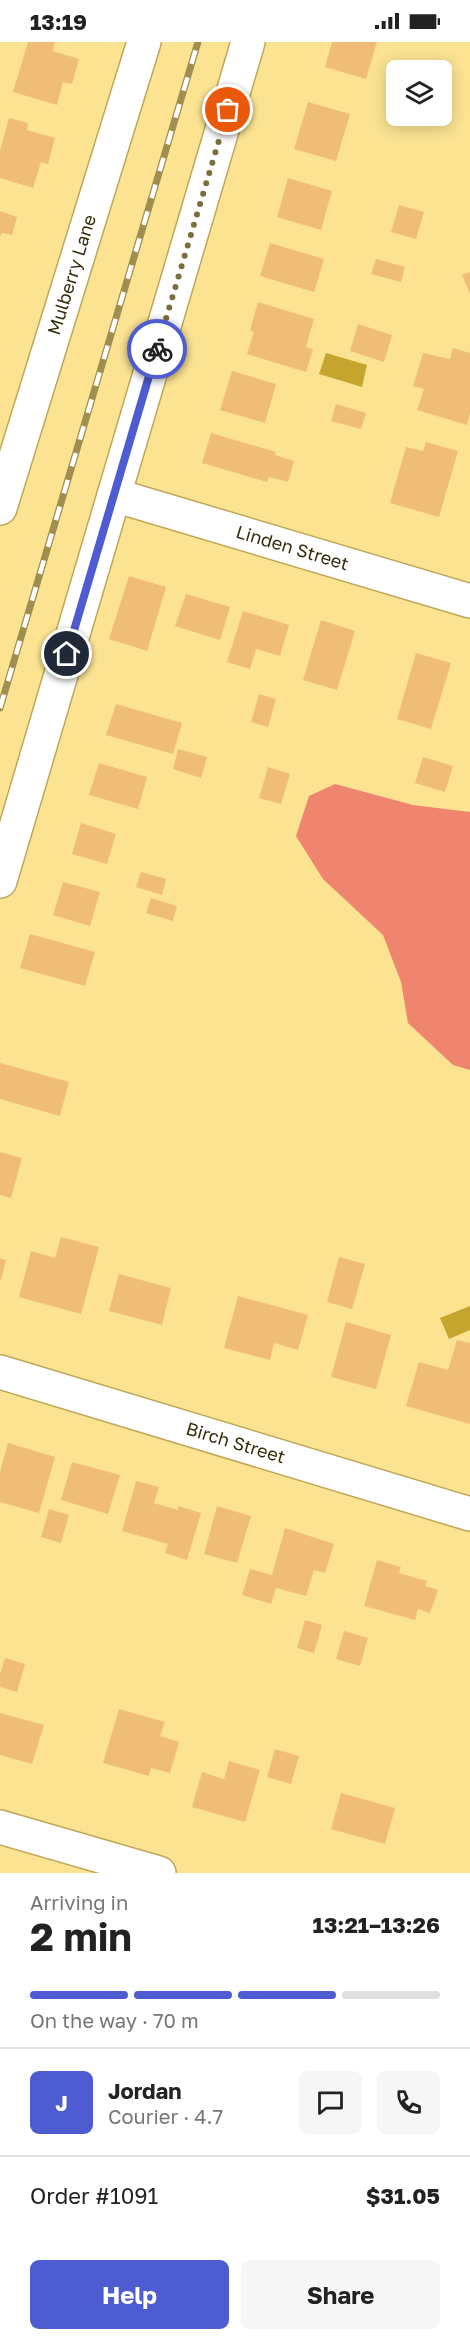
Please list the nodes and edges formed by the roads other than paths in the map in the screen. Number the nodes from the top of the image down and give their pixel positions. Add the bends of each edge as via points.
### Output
1 (144, 42) edge
2 (248, 42) edge
3 (6, 464) edge
4 (114, 495) junction
5 (0, 508) edge
6 (470, 602) edge
7 (0, 881) edge
8 (0, 1372) edge
9 (470, 1514) edge
10 (0, 1827) edge
11 (159, 1873) edge

1 - 3 street, Mulberry Lane
2 - 4 street
3 - 5 street, Mulberry Lane
4 - 6 street, Linden Street
4 - 7 street
8 - 9 street, Birch Street
10 - 11 street

